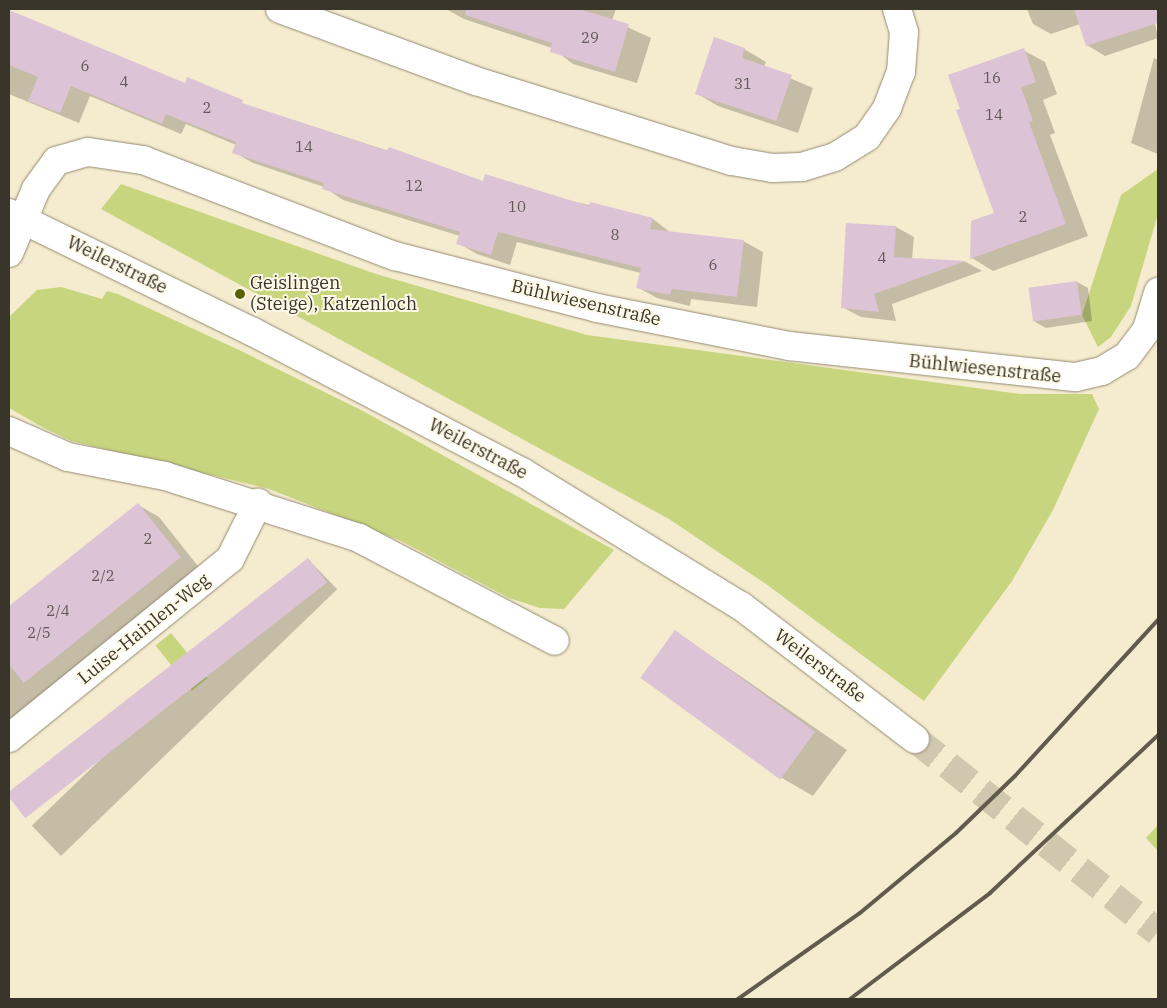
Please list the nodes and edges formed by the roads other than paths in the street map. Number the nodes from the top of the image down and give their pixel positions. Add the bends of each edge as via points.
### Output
1 (280, 9) edge
2 (897, 9) edge
3 (15, 217) edge
4 (9, 253) edge
5 (1158, 292) edge
6 (9, 431) edge
7 (258, 503) junction
8 (555, 642) dead end
9 (9, 738) edge
10 (915, 739) tunnel mouth

1 - 2 street via 476,81 732,162 772,168 802,167 835,157 867,136 887,108 901,72 904,32
3 - 4 street, Bühlwiesenstraße
3 - 5 street, Bühlwiesenstraße via 56,160 88,152 143,160 395,256 597,308 789,346 1042,376 1076,377 1102,371 1127,356 1147,330
3 - 10 street, Weilerstraße via 253,332 522,472 741,606
6 - 7 street via 68,457 165,476
7 - 8 street via 359,538
7 - 9 street, Luise-Hainlen-Weg via 230,559

